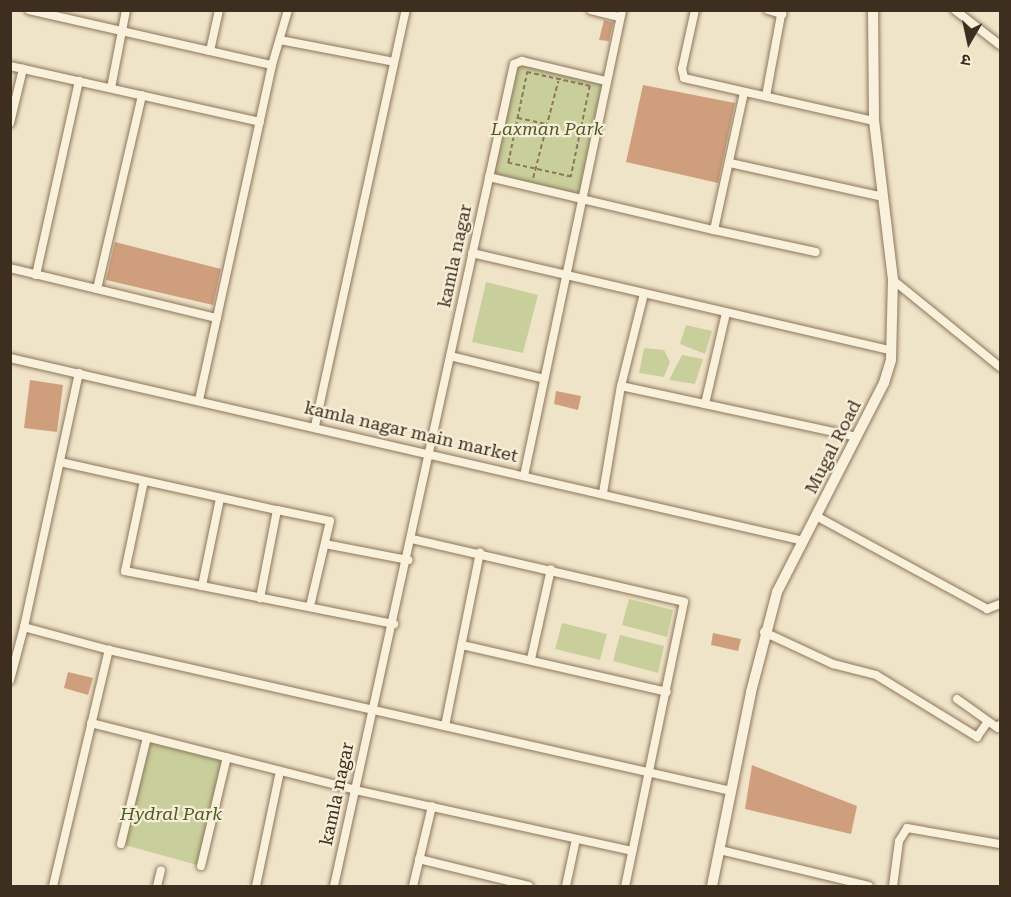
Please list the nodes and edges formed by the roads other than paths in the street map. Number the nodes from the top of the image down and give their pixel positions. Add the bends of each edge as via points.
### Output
1 (126, 10) edge
2 (219, 10) edge
3 (288, 10) edge
4 (406, 10) edge
5 (591, 10) edge
6 (695, 10) edge
7 (768, 10) edge
8 (873, 10) edge
9 (955, 10) edge
10 (32, 11) edge
11 (782, 12) edge
12 (621, 14) edge
13 (122, 32) junction
14 (280, 40) junction
15 (1000, 45) edge
16 (210, 51) junction
17 (394, 62) junction
18 (272, 65) junction
19 (10, 66) edge
20 (23, 69) junction
21 (79, 81) junction
22 (606, 81) junction
23 (111, 88) junction
24 (744, 92) junction
25 (142, 95) junction
26 (766, 96) junction
27 (874, 121) junction
28 (260, 122) junction
29 (10, 123) edge
30 (730, 163) junction
31 (489, 177) junction
32 (883, 196) junction
33 (580, 199) junction
34 (714, 230) junction
35 (816, 252) dead end
36 (472, 253) junction
37 (10, 268) edge
38 (565, 274) junction
39 (36, 275) junction
40 (893, 280) junction
41 (97, 289) junction
42 (644, 294) junction
43 (726, 313) junction
44 (217, 318) junction
45 (892, 351) junction
46 (450, 356) junction
47 (10, 358) edge
48 (1000, 367) edge
49 (79, 373) junction
50 (544, 379) junction
51 (621, 386) junction
52 (199, 400) junction
53 (705, 404) junction
54 (315, 426) junction
55 (857, 438) junction
56 (428, 456) junction
57 (60, 462) junction
58 (524, 476) junction
59 (144, 481) junction
60 (603, 493) junction
61 (220, 498) junction
62 (277, 510) junction
63 (816, 516) junction
64 (412, 539) junction
65 (803, 541) junction
66 (324, 544) junction
67 (480, 554) junction
68 (408, 560) junction
69 (551, 569) junction
70 (202, 586) junction
71 (260, 598) junction
72 (1000, 604) edge
73 (310, 606) junction
74 (394, 624) junction
75 (24, 627) junction
76 (764, 632) junction
77 (462, 645) junction
78 (109, 650) junction
79 (531, 659) junction
80 (10, 680) edge
81 (667, 692) junction
82 (957, 699) dead end
83 (373, 708) junction
84 (988, 721) junction
85 (91, 723) junction
86 (1000, 725) edge
87 (445, 726) junction
88 (147, 737) junction
89 (226, 757) junction
90 (280, 771) junction
91 (648, 772) junction
92 (355, 790) junction
93 (730, 792) junction
94 (432, 806) junction
95 (576, 839) junction
96 (121, 844) dead end
97 (1000, 844) edge
98 (720, 850) junction
99 (632, 851) junction
100 (419, 859) junction
101 (201, 866) dead end
102 (161, 870) dead end
103 (53, 886) edge
104 (157, 886) edge
105 (256, 886) edge
106 (334, 886) edge
107 (413, 886) edge
108 (529, 886) edge
109 (566, 886) edge
110 (625, 886) edge
111 (712, 886) edge
112 (869, 886) edge
113 (893, 886) edge

1 - 13 street
2 - 16 street
3 - 14 street
4 - 17 street
5 - 12 street
6 - 24 street via 682,76
7 - 11 street
8 - 27 street, Mugal Road
9 - 15 street
10 - 13 street
11 - 26 street
12 - 22 street
13 - 16 street
13 - 23 street
14 - 17 street
14 - 18 street
16 - 18 street
17 - 54 street
18 - 28 street
19 - 20 street
20 - 21 street
20 - 29 street
21 - 23 street
21 - 39 street
22 - 31 street, kamla nagar via 522,61 515,63
22 - 33 street
23 - 25 street
24 - 26 street
24 - 30 street
25 - 28 street
25 - 41 street
26 - 27 street
27 - 32 street, Mugal Road
28 - 44 street
30 - 32 street
30 - 34 street
31 - 33 street
31 - 36 street, kamla nagar
32 - 40 street, Mugal Road
33 - 34 street
33 - 38 street
34 - 35 street
36 - 38 street
36 - 46 street, kamla nagar
37 - 39 street
38 - 42 street
38 - 50 street
39 - 41 street
40 - 45 street, Mugal Road
40 - 48 street
41 - 44 street
42 - 43 street
42 - 51 street
43 - 45 street
43 - 53 street
44 - 52 street
45 - 55 street, Mugal Road via 884,384
46 - 50 street
46 - 56 street, kamla nagar
47 - 49 street, kamla nagar main market
49 - 52 street, kamla nagar main market
49 - 57 street
50 - 58 street
51 - 53 street
51 - 60 street
52 - 54 street, kamla nagar main market
53 - 55 street
54 - 56 street, kamla nagar main market
55 - 63 street, Mugal Road
56 - 58 street, kamla nagar main market
56 - 64 street, kamla nagar
57 - 59 street
57 - 75 street
58 - 60 street, kamla nagar main market
59 - 61 street
59 - 70 street via 123,570
60 - 65 street, kamla nagar main market
61 - 62 street
61 - 70 street
62 - 66 street via 330,521
62 - 71 street
63 - 65 street, Mugal Road
63 - 72 street via 987,609
64 - 67 street
64 - 68 street, kamla nagar
65 - 76 street, Mugal Road via 777,592
66 - 68 street
66 - 73 street
67 - 69 street
67 - 77 street
68 - 74 street, kamla nagar
69 - 79 street
69 - 81 street via 684,602
70 - 71 street
71 - 73 street
73 - 74 street
74 - 83 street, kamla nagar
75 - 78 street
75 - 80 street
76 - 84 street via 833,664 876,675 977,737
76 - 93 street, Mugal Road
77 - 79 street
77 - 87 street
78 - 83 street
78 - 85 street
79 - 81 street
81 - 91 street
82 - 84 street
83 - 87 street
83 - 92 street, kamla nagar
84 - 86 street via 998,728
85 - 88 street
85 - 103 street
87 - 91 street
88 - 89 street
88 - 96 street
89 - 90 street
89 - 101 street
90 - 92 street
90 - 105 street
91 - 93 street
91 - 99 street
92 - 94 street
92 - 106 street, kamla nagar
93 - 98 street, Mugal Road
94 - 95 street
94 - 100 street
95 - 99 street
95 - 109 street
97 - 113 street via 907,828 899,841
98 - 111 street, Mugal Road
98 - 112 street
99 - 110 street
100 - 107 street
100 - 108 street
102 - 104 street

